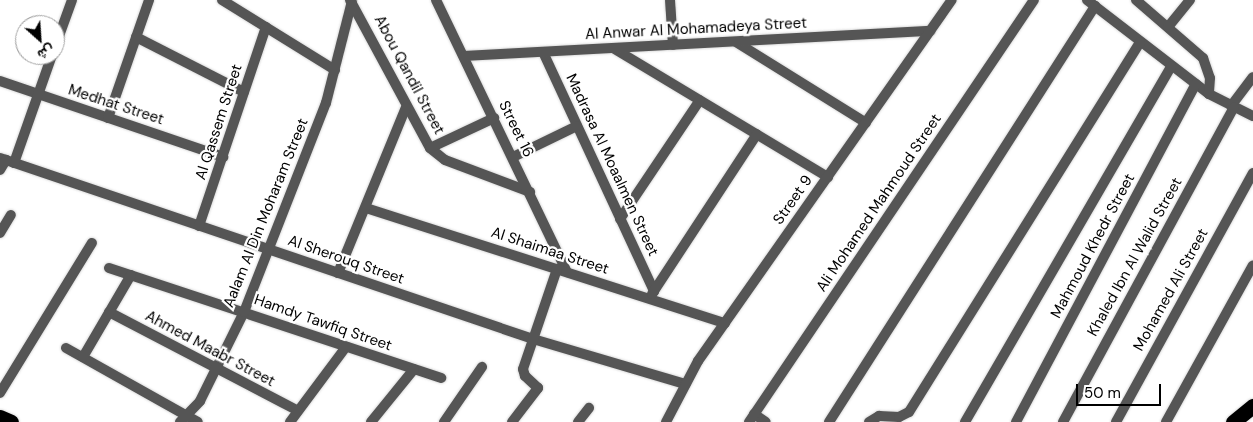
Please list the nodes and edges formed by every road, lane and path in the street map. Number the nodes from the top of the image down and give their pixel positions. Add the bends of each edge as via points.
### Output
1 (72, 0) edge
2 (149, 0) edge
3 (222, 0) edge
4 (436, 0) edge
5 (670, 0) edge
6 (952, 0) edge
7 (1034, 0) edge
8 (1136, 0) edge
9 (1190, 0) edge
10 (351, 1) edge
11 (1091, 3) edge
12 (65, 20) edge
13 (266, 27) junction
14 (1168, 27) junction
15 (930, 31) junction
16 (136, 37) junction
17 (736, 42) junction
18 (1140, 42) junction
19 (673, 45) junction
20 (613, 48) junction
21 (543, 52) junction
22 (464, 56) junction
23 (49, 65) edge
24 (1171, 66) junction
25 (335, 70) junction
26 (1253, 77) edge
27 (0, 81) edge
28 (1196, 84) junction
29 (244, 92) junction
30 (1209, 94) junction
31 (38, 96) junction
32 (700, 100) junction
33 (406, 107) junction
34 (1232, 107) junction
35 (1253, 116) edge
36 (108, 118) junction
37 (494, 118) junction
38 (866, 123) junction
39 (577, 126) junction
40 (757, 134) junction
41 (430, 148) junction
42 (223, 157) junction
43 (513, 157) junction
44 (7, 161) edge
45 (0, 170) edge
46 (1253, 173) edge
47 (828, 177) junction
48 (530, 192) junction
49 (366, 208) junction
50 (11, 215) dead end
51 (620, 219) junction
52 (200, 226) junction
53 (0, 234) edge
54 (92, 243) dead end
55 (268, 249) junction
56 (1253, 265) edge
57 (109, 268) dead end
58 (562, 270) junction
59 (338, 273) junction
60 (131, 276) junction
61 (652, 294) junction
62 (109, 312) junction
63 (244, 312) junction
64 (725, 323) junction
65 (533, 339) junction
66 (346, 347) junction
67 (66, 348) dead end
68 (82, 357) junction
69 (482, 367) dead end
70 (414, 369) junction
71 (216, 370) junction
72 (441, 378) dead end
73 (685, 384) junction
74 (0, 392) edge
75 (1253, 406) edge
76 (589, 408) dead end
77 (298, 411) junction
78 (0, 417) edge
79 (751, 418) edge
80 (184, 419) edge
81 (11, 422) edge
82 (198, 422) edge
83 (290, 422) edge
84 (371, 422) edge
85 (444, 422) edge
86 (512, 422) edge
87 (578, 422) edge
88 (666, 422) edge
89 (766, 422) edge
90 (828, 422) edge
91 (869, 422) edge
92 (966, 422) edge
93 (1016, 422) edge
94 (1063, 422) edge
95 (1116, 422) edge
96 (1166, 422) edge
97 (1233, 422) edge

1 - 12 street
2 - 16 street
3 - 13 street
4 - 22 street, Street 16
5 - 19 street
6 - 15 street, Street 9
7 - 79 street, Ali Mohamed Mahmoud Street
8 - 14 street
9 - 14 street
10 - 25 street, Aalam Al Din Moharam Street
10 - 33 street, Abou Qandil Street
11 - 18 street
11 - 90 street
13 - 25 street
13 - 29 street, Al Qassem Street
14 - 30 street via 1203,58 1210,78
15 - 17 street, Al Anwar Al Mohamadeya Street
15 - 38 street, Street 9
16 - 29 street
16 - 36 street
17 - 19 street, Al Anwar Al Mohamadeya Street
17 - 38 street
18 - 24 street
18 - 91 street via 910,412 899,417 878,416
19 - 20 street, Al Anwar Al Mohamadeya Street
20 - 21 street, Al Anwar Al Mohamadeya Street
20 - 32 street
21 - 22 street, Al Anwar Al Mohamadeya Street
21 - 39 street, Madrasa Al Moaalmen Street
22 - 37 street, Street 16
23 - 31 street
24 - 28 street
24 - 92 street
25 - 55 street, Aalam Al Din Moharam Street via 326,103
26 - 34 street, Khaled Ibn Al Walid Street
27 - 31 street, Medhat Street
28 - 30 street
28 - 93 street, Mahmoud Khedr Street
29 - 42 street, Al Qassem Street
30 - 34 street
31 - 36 street, Medhat Street
31 - 44 street
32 - 40 street
32 - 51 street
33 - 41 street, Abou Qandil Street
33 - 49 street
34 - 35 street
34 - 94 street, Khaled Ibn Al Walid Street
36 - 42 street, Medhat Street
37 - 41 street
37 - 43 street, Street 16
38 - 47 street, Street 9
39 - 43 street
39 - 51 street, Madrasa Al Moaalmen Street
40 - 47 street
40 - 61 street
41 - 48 street, Abou Qandil Street via 445,160
42 - 52 street, Al Qassem Street
43 - 48 street, Street 16
44 - 45 street
44 - 52 street, Al Sherouq Street
46 - 95 street, Mohamed Ali Street
47 - 64 street, Street 9
48 - 58 street, Street 16
49 - 58 street, Al Shaimaa Street
49 - 59 street
50 - 53 street
51 - 61 street, Madrasa Al Moaalmen Street
52 - 55 street, Al Sherouq Street
54 - 74 street
55 - 59 street, Al Sherouq Street
55 - 63 street, Aalam Al Din Moharam Street
56 - 96 street
57 - 60 street, Hamdy Tawfiq Street
58 - 61 street, Al Shaimaa Street
58 - 65 street
59 - 65 street, Al Sherouq Street
60 - 62 street
60 - 63 street, Hamdy Tawfiq Street
61 - 64 street, Al Shaimaa Street
62 - 68 street
62 - 71 street, Ahmed Maabr Street
63 - 66 street, Hamdy Tawfiq Street
63 - 71 street, Aalam Al Din Moharam Street
64 - 73 street, Street 9
65 - 73 street, Al Sherouq Street
65 - 86 street via 523,372 538,386 537,390
66 - 70 street, Hamdy Tawfiq Street
66 - 77 street
67 - 68 street
68 - 80 street
69 - 85 street
70 - 72 street, Hamdy Tawfiq Street
70 - 84 street
71 - 77 street, Ahmed Maabr Street
71 - 80 street, Aalam Al Din Moharam Street via 196,406
73 - 88 street, Street 9
75 - 97 highway
76 - 87 street
77 - 83 street
78 - 81 highway
79 - 89 street
80 - 82 street

